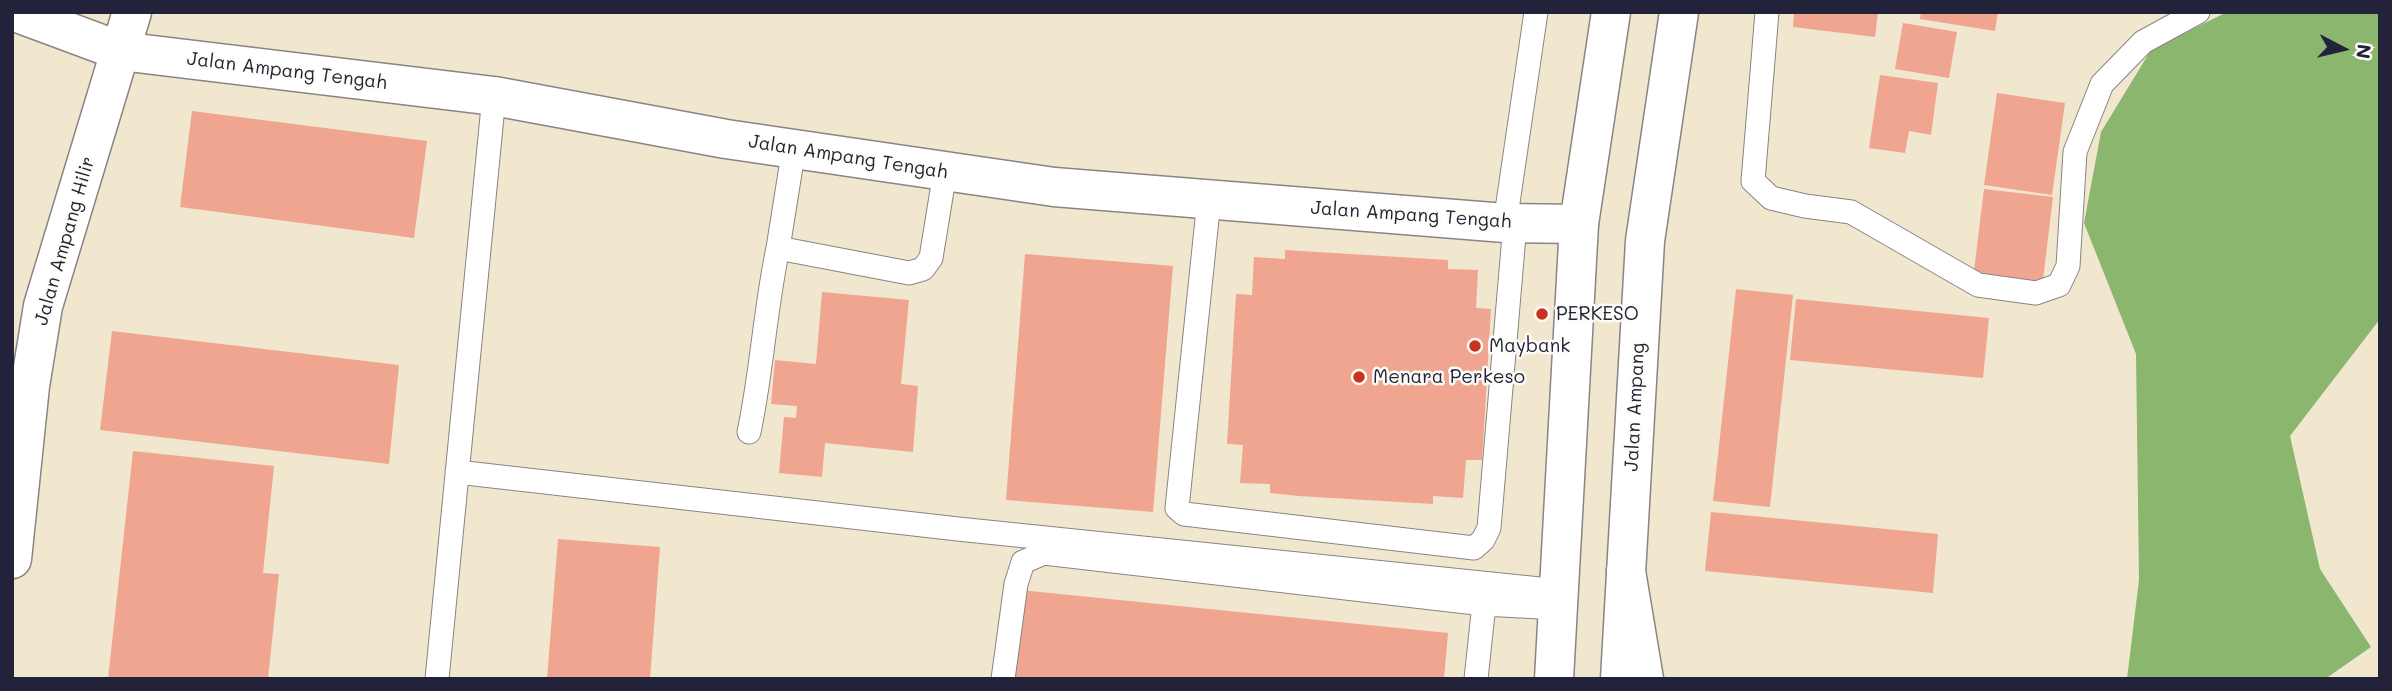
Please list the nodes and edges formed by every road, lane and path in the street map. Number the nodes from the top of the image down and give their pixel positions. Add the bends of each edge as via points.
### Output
1 (15, 12) edge
2 (132, 12) edge
3 (1536, 12) edge
4 (1611, 12) edge
5 (1679, 12) edge
6 (1767, 12) edge
7 (2198, 12) edge
8 (120, 51) junction
9 (494, 96) junction
10 (794, 148) junction
11 (945, 172) junction
12 (1209, 200) junction
13 (1510, 223) junction
14 (1579, 224) junction
15 (778, 248) junction
16 (749, 432) dead end
17 (457, 472) junction
18 (12, 559) edge
19 (1626, 571) junction
20 (1558, 600) junction
21 (1484, 604) junction
22 (438, 679) edge
23 (1003, 679) edge
24 (1476, 679) edge
25 (1554, 679) edge
26 (1620, 679) edge
27 (1644, 679) edge

1 - 8 street, Jalan Ampang Tengah
2 - 8 street, Jalan Ampang Hilir
3 - 13 lane
4 - 14 street
5 - 19 street, Jalan Ampang via 1645,241
6 - 7 lane via 1753,181 1771,198 1851,212 1978,285 2036,293 2059,285 2068,266 2075,152 2102,84 2143,42
8 - 9 street, Jalan Ampang Tengah
8 - 18 street, Jalan Ampang Hilir via 43,306
9 - 10 street, Jalan Ampang Tengah
9 - 17 lane
10 - 11 street, Jalan Ampang Tengah
10 - 15 lane
11 - 12 street, Jalan Ampang Tengah
11 - 15 lane via 931,258 923,269 909,273
12 - 13 street, Jalan Ampang Tengah
12 - 13 lane via 1177,508 1184,514 1474,548 1489,528
13 - 14 street, Jalan Ampang Tengah
14 - 20 street
15 - 16 lane
17 - 20 lane
17 - 22 lane
19 - 26 street, Jalan Ampang
19 - 27 street
20 - 21 lane
20 - 25 street
21 - 23 lane via 1044,553 1023,562 1019,573
21 - 24 lane

